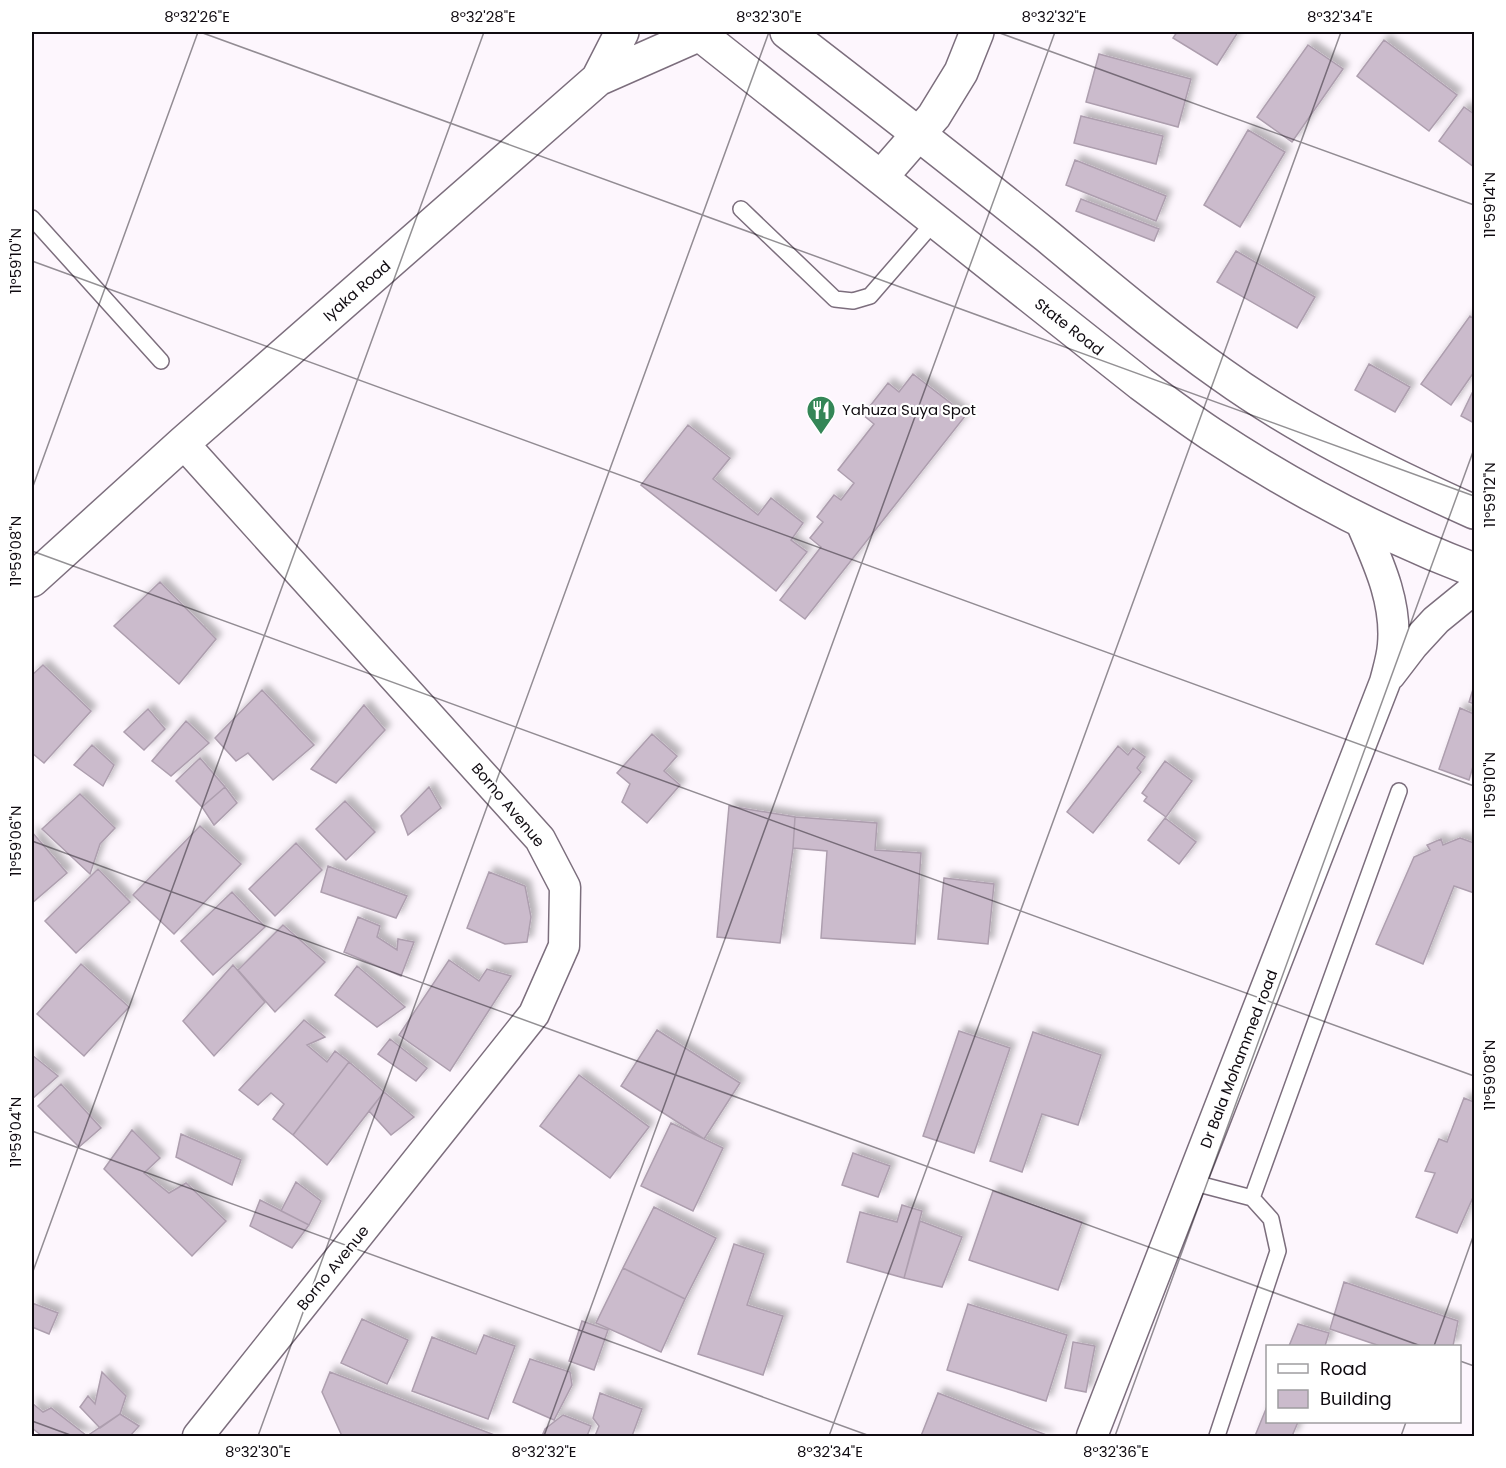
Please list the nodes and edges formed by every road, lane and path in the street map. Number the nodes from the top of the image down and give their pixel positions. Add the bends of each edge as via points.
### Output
1 (622, 32) edge
2 (700, 32) edge
3 (787, 32) edge
4 (977, 32) edge
5 (598, 79) junction
6 (919, 134) junction
7 (881, 177) junction
8 (741, 210) dead end
9 (32, 218) edge
10 (935, 221) junction
11 (161, 361) dead end
12 (183, 443) junction
13 (1474, 512) edge
14 (1360, 520) junction
15 (1474, 570) edge
16 (32, 580) edge
17 (1474, 589) edge
18 (1385, 682) junction
19 (1399, 791) dead end
20 (1191, 1182) junction
21 (1252, 1198) junction
22 (198, 1437) edge
23 (1092, 1437) edge
24 (1217, 1437) edge

1 - 5 main road
2 - 5 main road, Iyaka Road
2 - 7 main road, State Road
3 - 6 main road
4 - 6 main road via 962,72
5 - 12 main road, Iyaka Road
6 - 7 main road
6 - 13 main road via 1221,374 1313,432 1396,477
7 - 10 main road, State Road
8 - 10 lane via 835,299 853,302 870,296
9 - 11 lane
10 - 14 main road, State Road via 1210,434
12 - 16 main road, Iyaka Road
12 - 22 street, Borno Avenue via 540,839 565,887 564,946 534,1014
14 - 15 main road, State Road
14 - 18 street via 1386,581 1394,615 1394,647
17 - 18 street via 1436,620
18 - 20 street, Dr Bala Mohammed road
19 - 21 lane
20 - 21 lane
20 - 23 street, Dr Bala Mohammed road
21 - 24 lane via 1271,1219 1278,1251

